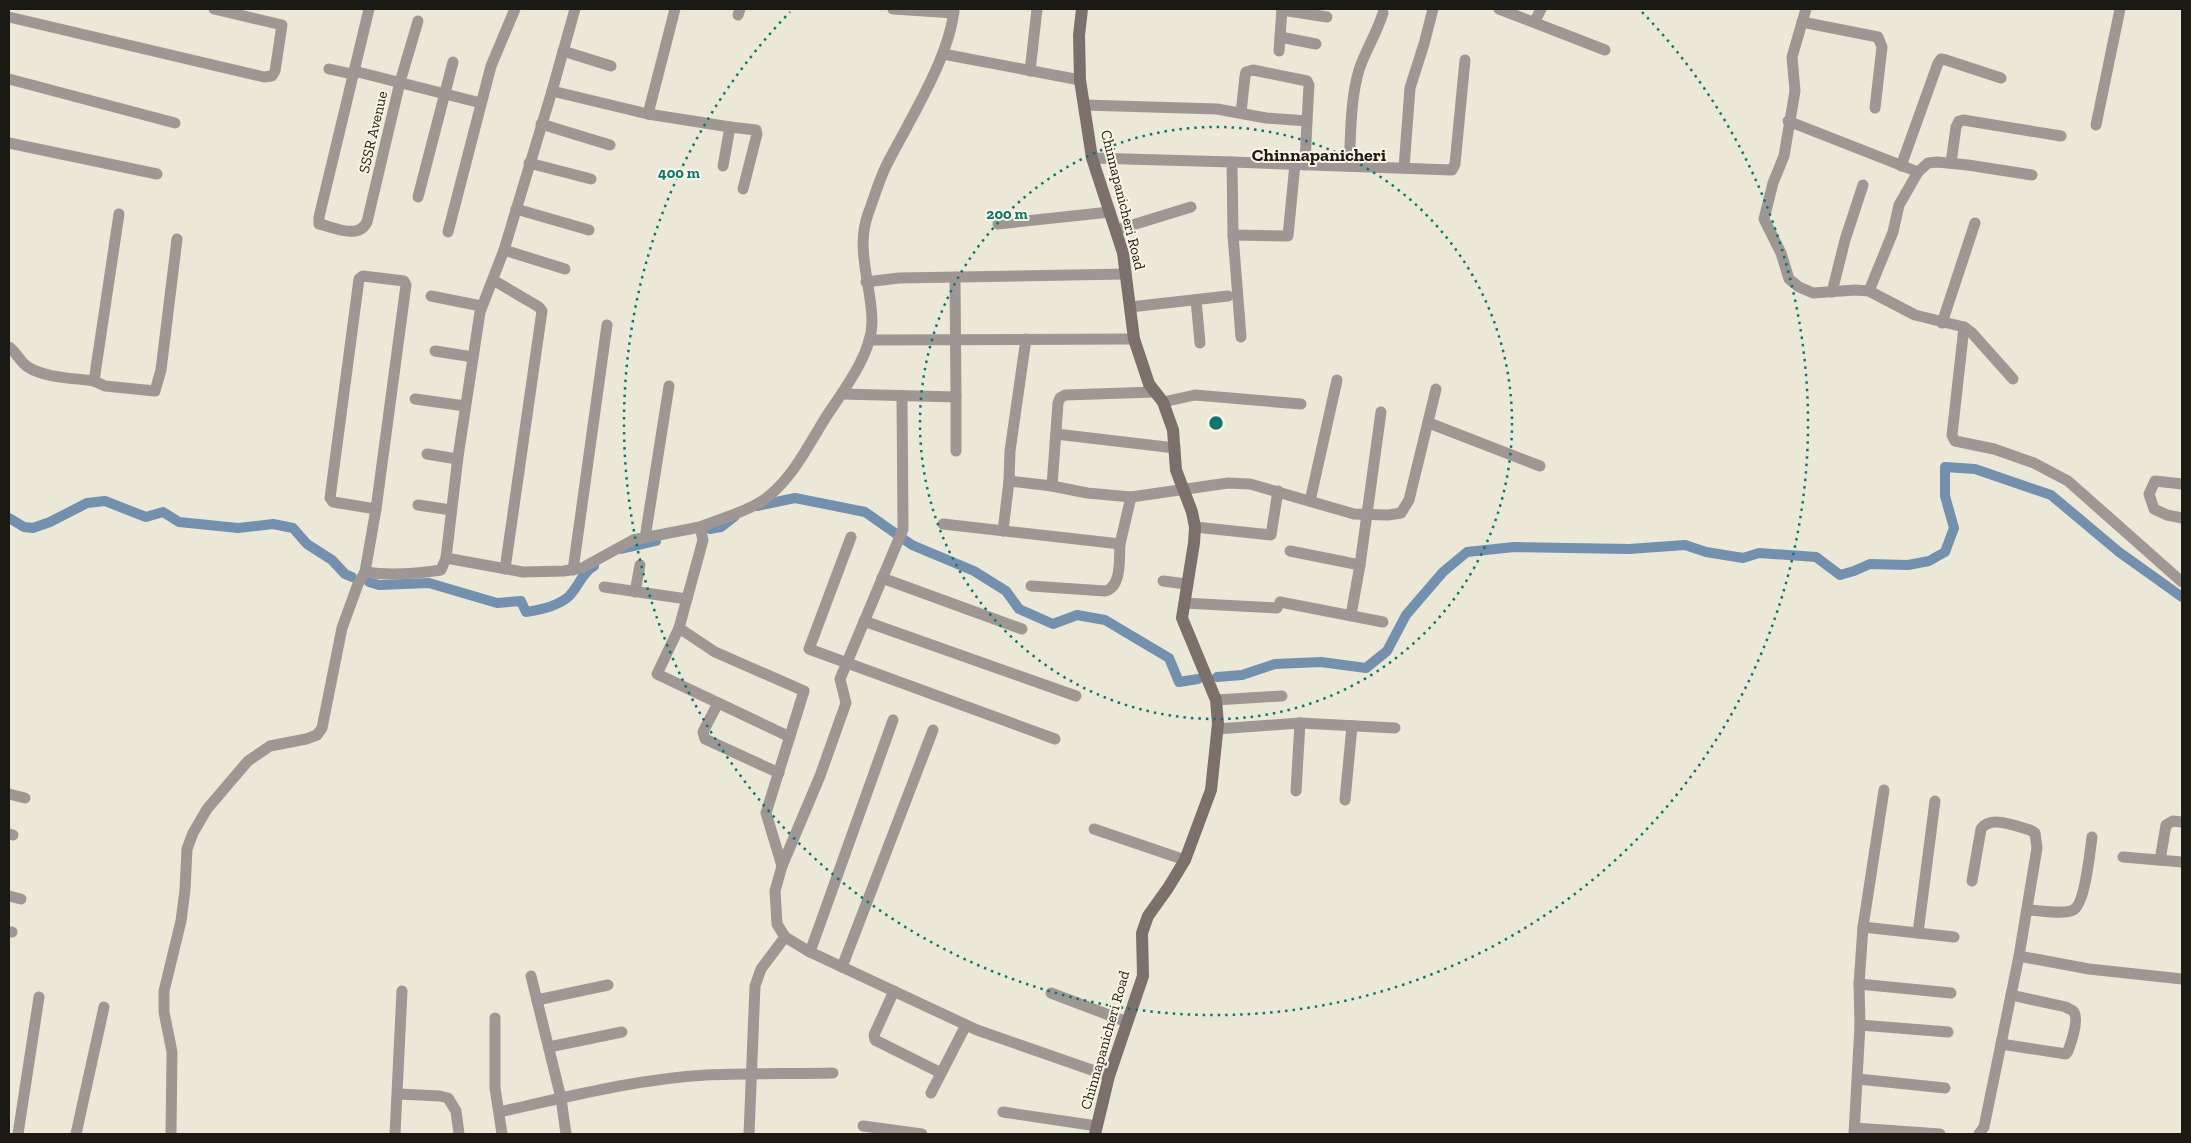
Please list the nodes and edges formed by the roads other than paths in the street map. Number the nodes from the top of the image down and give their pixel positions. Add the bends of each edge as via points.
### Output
1 (214, 9) edge
2 (369, 9) edge
3 (515, 9) edge
4 (575, 9) edge
5 (675, 9) edge
6 (893, 9) edge
7 (1037, 9) edge
8 (1082, 9) edge
9 (1282, 9) edge
10 (1433, 9) edge
11 (1499, 9) edge
12 (1541, 9) edge
13 (1806, 9) edge
14 (2120, 9) edge
15 (954, 11) edge
16 (1383, 13) dead end
17 (9, 17) edge
18 (1326, 17) dead end
19 (418, 21) dead end
20 (1535, 21) junction
21 (1802, 22) junction
22 (1280, 37) junction
23 (1316, 44) dead end
24 (1605, 50) dead end
25 (563, 51) junction
26 (1279, 51) dead end
27 (943, 54) junction
28 (1465, 60) dead end
29 (453, 62) dead end
30 (612, 66) dead end
31 (329, 69) dead end
32 (1030, 71) junction
33 (352, 74) junction
34 (2001, 78) dead end
35 (9, 79) edge
36 (1080, 80) junction
37 (400, 82) junction
38 (552, 91) junction
39 (444, 93) junction
40 (482, 103) junction
41 (1084, 105) junction
42 (1875, 108) dead end
43 (1241, 113) junction
44 (648, 114) junction
45 (1307, 121) junction
46 (1788, 121) junction
47 (175, 123) dead end
48 (540, 124) junction
49 (2096, 125) dead end
50 (730, 127) junction
51 (2061, 136) dead end
52 (9, 143) edge
53 (610, 145) dead end
54 (1092, 158) junction
55 (1232, 162) junction
56 (529, 163) junction
57 (1951, 163) junction
58 (1300, 165) junction
59 (723, 166) dead end
60 (1349, 166) junction
61 (1901, 166) junction
62 (1404, 168) junction
63 (1918, 172) junction
64 (158, 174) dead end
65 (2032, 175) dead end
66 (591, 179) dead end
67 (1863, 185) dead end
68 (743, 189) dead end
69 (418, 197) dead end
70 (1190, 207) dead end
71 (516, 209) junction
72 (1110, 212) junction
73 (119, 214) dead end
74 (1975, 223) dead end
75 (998, 224) dead end
76 (589, 230) dead end
77 (1116, 230) junction
78 (448, 232) dead end
79 (1233, 235) junction
80 (177, 239) dead end
81 (504, 250) junction
82 (565, 269) dead end
83 (1126, 274) junction
84 (955, 277) junction
85 (494, 280) junction
86 (866, 282) junction
87 (1869, 291) junction
88 (1832, 292) junction
89 (431, 296) dead end
90 (1228, 296) dead end
91 (1196, 300) junction
92 (481, 306) junction
93 (1130, 307) junction
94 (1942, 323) junction
95 (607, 326) dead end
96 (1964, 328) junction
97 (1241, 337) dead end
98 (1026, 339) junction
99 (1134, 339) junction
100 (868, 340) junction
101 (955, 340) junction
102 (1200, 343) dead end
103 (9, 347) edge
104 (435, 351) dead end
105 (473, 357) junction
106 (2013, 379) dead end
107 (1338, 380) dead end
108 (94, 381) junction
109 (669, 386) dead end
110 (1436, 388) dead end
111 (842, 394) junction
112 (902, 396) junction
113 (956, 397) junction
114 (1159, 397) junction
115 (416, 399) dead end
116 (1301, 404) dead end
117 (465, 406) junction
118 (1381, 412) dead end
119 (1429, 423) junction
120 (1056, 434) junction
121 (1174, 448) junction
122 (956, 451) dead end
123 (427, 454) dead end
124 (457, 459) junction
125 (1540, 466) dead end
126 (1010, 481) junction
127 (2182, 484) edge
128 (1052, 486) junction
129 (1183, 488) junction
130 (1278, 491) junction
131 (1131, 497) junction
132 (1310, 501) junction
133 (418, 505) dead end
134 (376, 509) junction
135 (451, 510) junction
136 (1366, 515) junction
137 (2182, 518) edge
138 (942, 524) dead end
139 (700, 526) junction
140 (1195, 527) junction
141 (1003, 531) junction
142 (850, 537) dead end
143 (645, 538) junction
144 (1120, 544) junction
145 (1290, 551) dead end
146 (446, 558) junction
147 (640, 565) dead end
148 (1360, 565) junction
149 (505, 569) junction
150 (573, 570) junction
151 (365, 572) junction
152 (882, 578) junction
153 (1163, 581) dead end
154 (2182, 582) edge
155 (1186, 584) junction
156 (1031, 586) dead end
157 (604, 587) dead end
158 (635, 592) junction
159 (687, 599) junction
160 (1184, 603) junction
161 (1351, 615) junction
162 (864, 622) junction
163 (1383, 622) dead end
164 (679, 628) junction
165 (1022, 629) dead end
166 (847, 663) junction
167 (1076, 696) dead end
168 (1282, 696) dead end
169 (1216, 700) junction
170 (718, 703) junction
171 (893, 720) dead end
172 (1300, 723) junction
173 (1352, 726) junction
174 (1395, 728) dead end
175 (1217, 729) junction
176 (933, 730) dead end
177 (790, 737) junction
178 (1055, 739) dead end
179 (779, 773) junction
180 (1884, 790) dead end
181 (1296, 791) dead end
182 (9, 794) edge
183 (25, 798) dead end
184 (1345, 800) dead end
185 (1935, 801) dead end
186 (2182, 822) edge
187 (1094, 829) dead end
188 (2092, 837) dead end
189 (2123, 857) dead end
190 (1185, 860) junction
191 (2160, 860) junction
192 (2182, 862) edge
193 (782, 866) junction
194 (1972, 881) dead end
195 (9, 896) edge
196 (21, 899) dead end
197 (2027, 910) junction
198 (1863, 926) junction
199 (1918, 933) junction
200 (785, 938) junction
201 (1954, 938) dead end
202 (810, 952) junction
203 (2019, 956) junction
204 (842, 967) junction
205 (531, 976) dead end
206 (2182, 979) edge
207 (1859, 984) junction
208 (608, 985) dead end
209 (402, 991) dead end
210 (894, 991) junction
211 (1051, 993) dead end
212 (1951, 993) dead end
213 (2011, 995) junction
214 (40, 997) dead end
215 (537, 1000) junction
216 (104, 1007) dead end
217 (495, 1018) dead end
218 (1127, 1022) junction
219 (966, 1025) junction
220 (1860, 1025) junction
221 (622, 1032) dead end
222 (1948, 1032) dead end
223 (2002, 1044) junction
224 (549, 1047) junction
225 (832, 1073) dead end
226 (941, 1073) junction
227 (752, 1075) junction
228 (1108, 1076) junction
229 (1858, 1079) junction
230 (1945, 1088) dead end
231 (931, 1093) dead end
232 (398, 1094) junction
233 (561, 1098) junction
234 (499, 1112) junction
235 (1003, 1112) dead end
236 (863, 1126) dead end
237 (1096, 1130) edge
238 (1854, 1131) edge
239 (18, 1134) edge
240 (76, 1134) edge
241 (170, 1134) edge
242 (395, 1134) edge
243 (459, 1134) edge
244 (502, 1134) edge
245 (566, 1134) edge
246 (749, 1134) edge
247 (922, 1134) edge
248 (1940, 1134) edge
249 (1978, 1134) edge

1 - 17 street via 282,25 272,76 264,77
2 - 33 street
3 - 40 street via 491,66
4 - 25 street
5 - 44 street
6 - 15 street
7 - 32 street
8 - 36 street, Chinnapanicheri Road via 1078,35
9 - 18 street
9 - 22 street
10 - 62 street via 1410,88
11 - 20 street
12 - 20 street
13 - 21 street
14 - 49 street
15 - 27 street
16 - 60 street via 1355,88
19 - 37 street, SSSR Avenue
20 - 24 street
21 - 42 street via 1878,38 1882,47
21 - 46 street via 1792,57 1794,91
22 - 23 street
22 - 26 street
25 - 30 street
25 - 38 street
27 - 32 street
27 - 86 street via 885,167 864,225 862,245
28 - 62 street via 1454,168 1446,171
29 - 39 street
31 - 33 street
32 - 36 street
33 - 37 street via 354,71
33 - 37 street, SSSR Avenue via 319,214 320,224 349,232 361,229 366,222
34 - 61 street via 1941,59
35 - 47 street
36 - 41 street, Chinnapanicheri Road
37 - 39 street
38 - 44 street
38 - 48 street
39 - 40 street
39 - 69 street
40 - 78 street
41 - 43 street via 1217,109
41 - 54 street, Chinnapanicheri Road
43 - 45 street
43 - 45 street via 1246,72 1253,70 1307,81
44 - 50 street
45 - 58 street
46 - 61 street
46 - 88 street via 1784,156 1764,219 1781,253 1789,280 1813,293
48 - 53 street
48 - 56 street
50 - 59 street
50 - 68 street via 756,130 757,134
51 - 57 street via 1963,120 1956,127
52 - 64 street
54 - 55 street
54 - 72 street, Chinnapanicheri Road
55 - 58 street
55 - 79 street
56 - 66 street
56 - 71 street
57 - 63 street via 1928,163
57 - 65 street
58 - 60 street
58 - 79 street via 1288,236
60 - 62 street
61 - 63 street
63 - 87 street via 1899,205 1893,232
67 - 88 street
70 - 77 street
71 - 76 street
71 - 81 street
72 - 75 street
72 - 77 street, Chinnapanicheri Road
73 - 108 street
74 - 94 street
77 - 83 street, Chinnapanicheri Road
79 - 97 street
80 - 108 street via 161,370 155,391 104,386
81 - 82 street
81 - 85 street
83 - 84 street
83 - 93 street, Chinnapanicheri Road
84 - 86 street
84 - 101 street
85 - 92 street
85 - 149 street via 542,311
86 - 100 street via 872,323
87 - 88 street
87 - 94 street via 1915,315
89 - 92 street
90 - 91 street
91 - 93 street
91 - 102 street
92 - 105 street
93 - 99 street, Chinnapanicheri Road
94 - 96 street
95 - 150 street
96 - 106 street via 1972,332
96 - 154 street via 1952,435 1955,441 2034,462 2065,479
98 - 99 street
98 - 101 street
98 - 126 street via 1010,450
99 - 114 street, Chinnapanicheri Road via 1149,384
100 - 101 street
100 - 111 street via 854,377
101 - 113 street
103 - 108 street via 36,372
104 - 105 street
105 - 117 street
107 - 132 street
109 - 143 street
110 - 119 street
111 - 112 street
111 - 139 street via 794,469 768,497
112 - 113 street
112 - 152 street via 903,529
113 - 122 street
114 - 116 street via 1195,395
114 - 120 street via 1065,395 1058,403
114 - 121 street, Chinnapanicheri Road via 1173,430
115 - 117 street
117 - 124 street
118 - 136 street
119 - 125 street
119 - 136 street via 1409,500 1401,513
120 - 121 street
120 - 128 street
121 - 129 street, Chinnapanicheri Road via 1176,470
123 - 124 street
124 - 135 street
126 - 128 street
126 - 141 street
127 - 137 street via 2155,481 2149,494 2154,509
128 - 131 street
129 - 130 street via 1228,483
129 - 131 street
129 - 140 street, Chinnapanicheri Road
130 - 132 street
130 - 140 street via 1271,535
131 - 144 street
132 - 136 street
133 - 135 street
134 - 134 street via 333,502 330,498 359,279 363,276 404,281 406,285
134 - 151 street
135 - 146 street
136 - 148 street
138 - 141 street
139 - 143 street
139 - 159 street via 703,540
140 - 155 street, Chinnapanicheri Road
141 - 144 street
142 - 166 street via 809,648
143 - 150 street via 633,540
144 - 156 street via 1115,587 1111,590
145 - 148 street
146 - 149 street
146 - 151 street via 441,570 383,575
147 - 158 street
148 - 161 street
149 - 150 street via 523,572
151 - 241 street via 342,628 322,728 317,735 306,739 270,746 248,761 207,809 193,833 188,849 181,921 164,990 164,1012 172,1052
152 - 162 street
152 - 165 street
153 - 155 street
155 - 160 street, Chinnapanicheri Road
157 - 158 street
158 - 159 street
159 - 164 street
160 - 161 street via 1279,605
160 - 169 street, Chinnapanicheri Road via 1182,618
161 - 163 street
162 - 166 street
162 - 167 street
164 - 170 street via 657,674
164 - 177 street via 715,652 804,691
166 - 178 street
166 - 193 street via 840,679 846,703
168 - 169 street
169 - 175 street, Chinnapanicheri Road
170 - 177 street
170 - 179 street via 703,732 705,739
171 - 202 street
172 - 173 street
172 - 175 street
172 - 181 street
173 - 174 street
173 - 184 street
175 - 190 street, Chinnapanicheri Road via 1211,790
176 - 204 street
177 - 179 street
179 - 193 street via 766,813
180 - 198 street
182 - 183 street
185 - 199 street
186 - 191 street via 2173,821 2166,826
187 - 190 street
188 - 197 street via 2078,906 2067,912
189 - 191 street
190 - 218 street, Chinnapanicheri Road via 1148,916 1142,933 1143,976
191 - 192 street
193 - 200 street via 775,891 778,924
194 - 197 street via 1984,825 1991,821 2030,830 2035,833 2037,848
195 - 196 street
197 - 203 street
198 - 199 street
198 - 207 street
199 - 201 street
200 - 202 street
200 - 227 street via 758,976
202 - 204 street
203 - 206 street via 2089,969
203 - 213 street
204 - 210 street
205 - 215 street
207 - 212 street
207 - 220 street
208 - 215 street
209 - 232 street
210 - 219 street
210 - 226 street via 874,1039
211 - 218 street
213 - 223 street
213 - 223 street via 2066,1007 2076,1017 2075,1026 2066,1054
214 - 239 street
215 - 224 street
216 - 240 street
217 - 234 street via 495,1080
218 - 228 street, Chinnapanicheri Road
219 - 226 street
219 - 228 street
220 - 222 street
220 - 229 street
221 - 224 street
223 - 249 street via 1984,1127
224 - 233 street
225 - 227 street
226 - 231 street
227 - 233 street via 662,1080
227 - 246 street
228 - 237 street, Chinnapanicheri Road
229 - 230 street
229 - 238 street
232 - 242 street
232 - 243 street via 448,1098 456,1111
233 - 234 street
233 - 245 street
234 - 244 street
235 - 237 street
236 - 247 street
238 - 248 street

